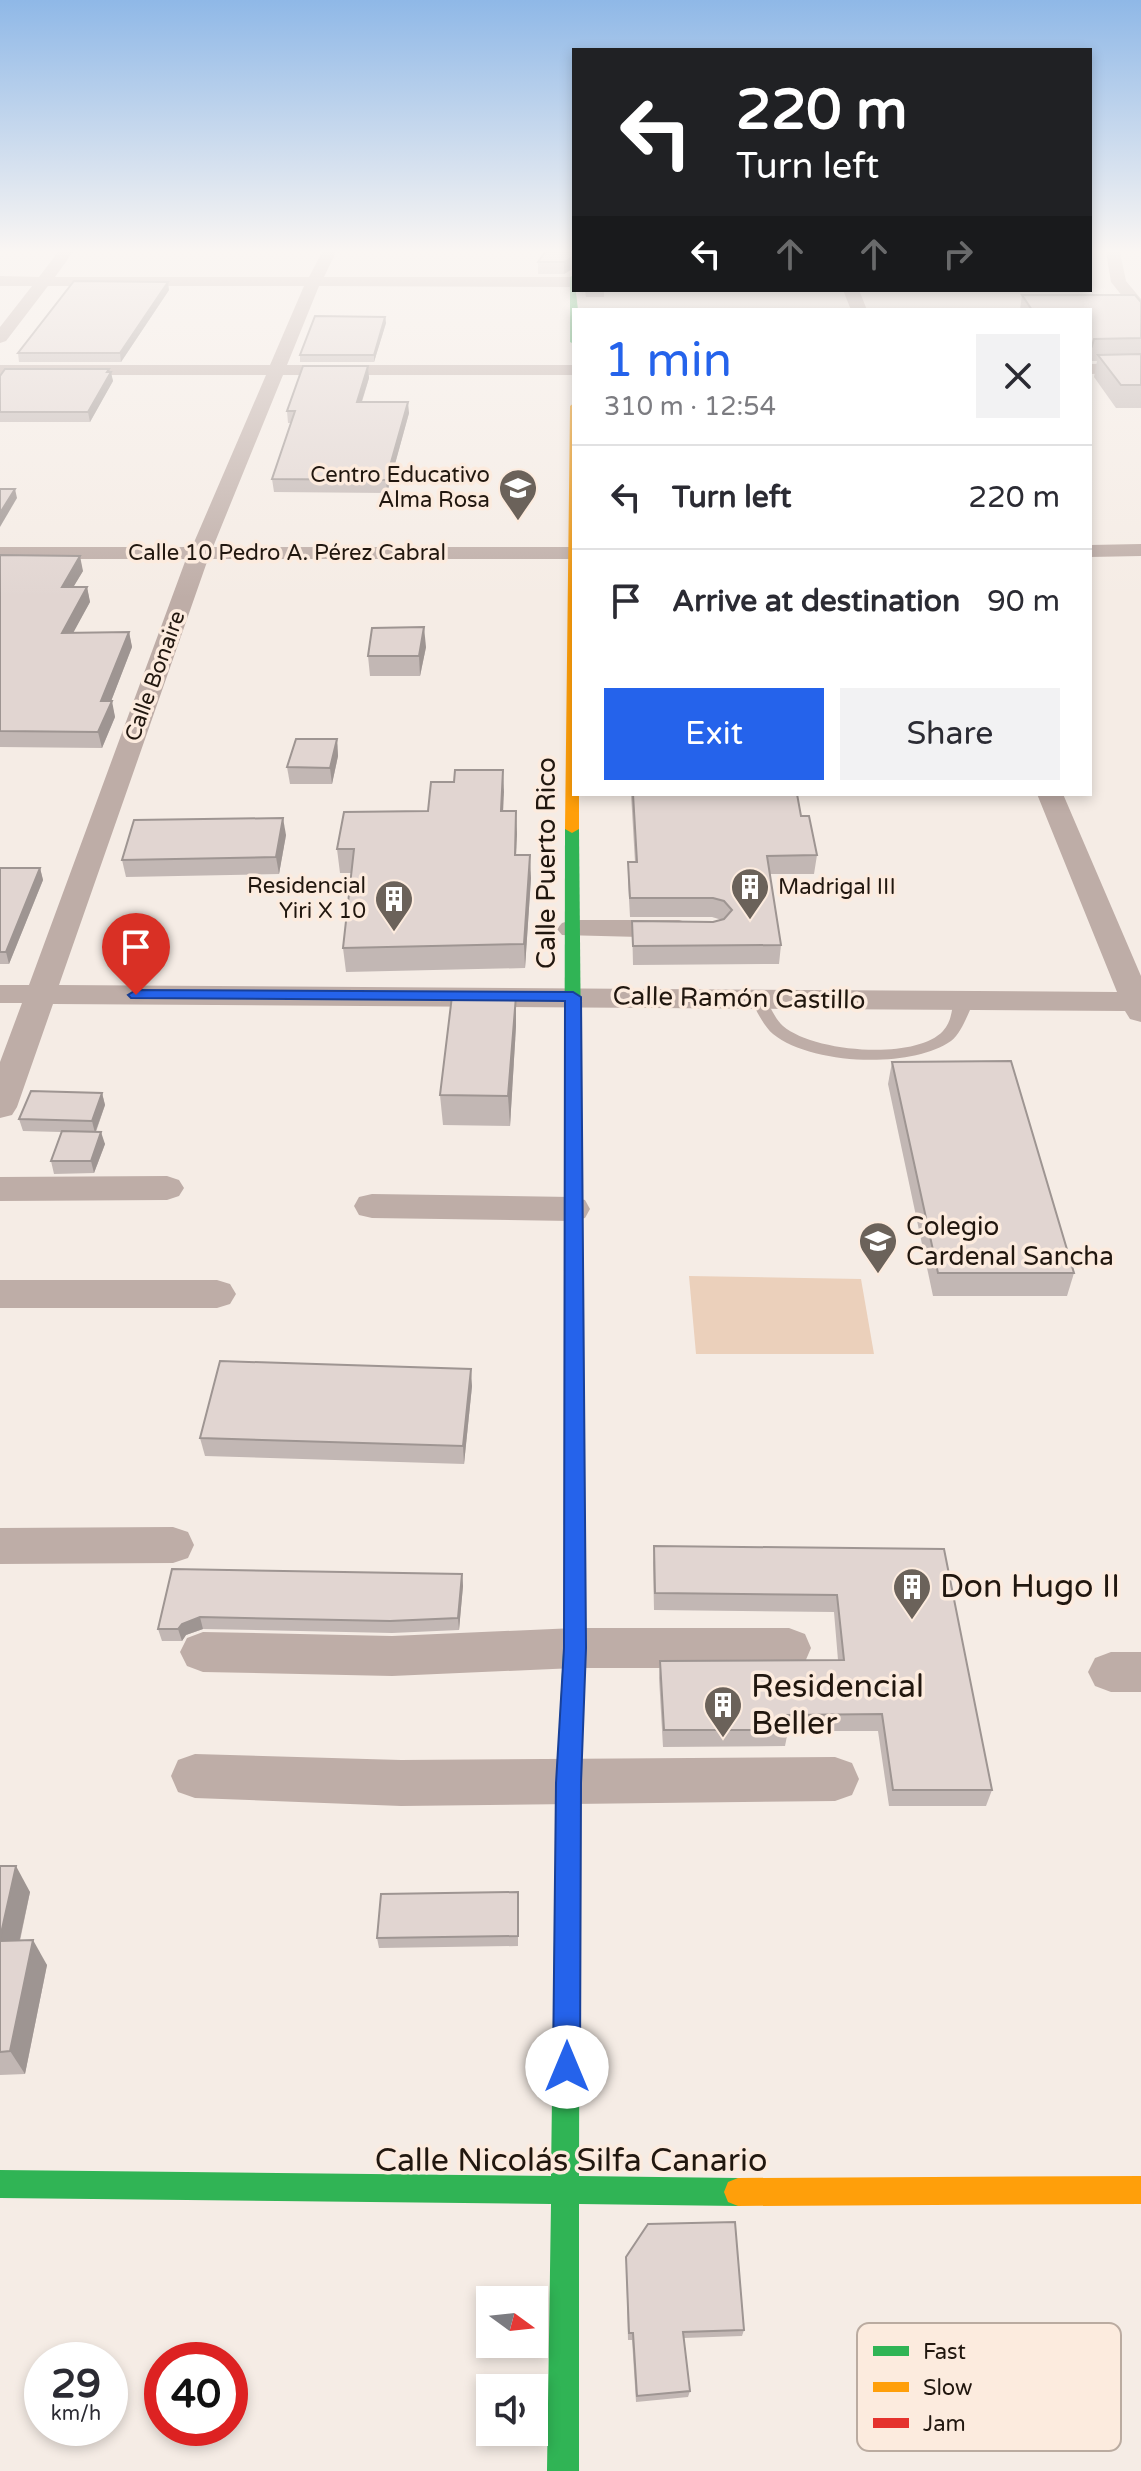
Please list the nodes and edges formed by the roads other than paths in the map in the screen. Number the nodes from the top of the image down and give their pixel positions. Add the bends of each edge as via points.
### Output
1 (1141, 368) edge
2 (1092, 369) edge
3 (0, 370) edge
4 (277, 370) junction
5 (572, 370) edge
6 (1141, 550) edge
7 (1092, 551) edge
8 (0, 553) edge
9 (572, 553) edge
10 (199, 554) junction
11 (1051, 796) edge
12 (572, 929) junction
13 (712, 929) edge
14 (0, 994) edge
15 (42, 995) junction
16 (573, 997) junction
17 (758, 998) junction
18 (960, 1000) junction
19 (1140, 1005) edge
20 (0, 1107) edge
21 (167, 1188) dead end
22 (0, 1189) edge
23 (372, 1206) dead end
24 (572, 1209) junction
25 (0, 1294) edge
26 (217, 1294) dead end
27 (173, 1545) dead end
28 (0, 1546) edge
29 (575, 1648) junction
30 (789, 1648) dead end
31 (203, 1652) dead end
32 (195, 1776) dead end
33 (835, 1779) dead end
34 (568, 1783) junction
35 (0, 2184) edge
36 (1141, 2190) edge
37 (566, 2193) junction
38 (563, 2471) edge

1 - 2 street
3 - 4 street
4 - 5 street
4 - 10 street, Calle Bonaire
6 - 7 street
8 - 10 street, Calle 10 Pedro A. Pérez Cabral
9 - 10 street, Calle 10 Pedro A. Pérez Cabral
9 - 12 street, Calle Puerto Rico
10 - 15 street, Calle Bonaire
11 - 19 street
12 - 13 street
12 - 16 street, Calle Puerto Rico
14 - 15 street, Calle Ramón Castillo
15 - 16 street, Calle Ramón Castillo
15 - 20 street, Calle Bonaire
16 - 17 street, Calle Ramón Castillo
16 - 24 street, Calle Puerto Rico
17 - 18 street, Calle Ramón Castillo
17 - 18 lane via 779,1030 801,1044 884,1054 920,1049 946,1036 962,1010
18 - 19 street, Calle Ramón Castillo
21 - 22 street
23 - 24 street
24 - 29 street, Calle Puerto Rico
25 - 26 street
27 - 28 street
29 - 30 street
29 - 31 street via 392,1656
29 - 34 street, Calle Puerto Rico
32 - 34 street
33 - 34 street
34 - 37 street, Calle Puerto Rico
35 - 37 street, Calle Nicolás Silfa Canario
36 - 37 street, Calle Nicolás Silfa Canario
37 - 38 street, Calle Puerto Rico

